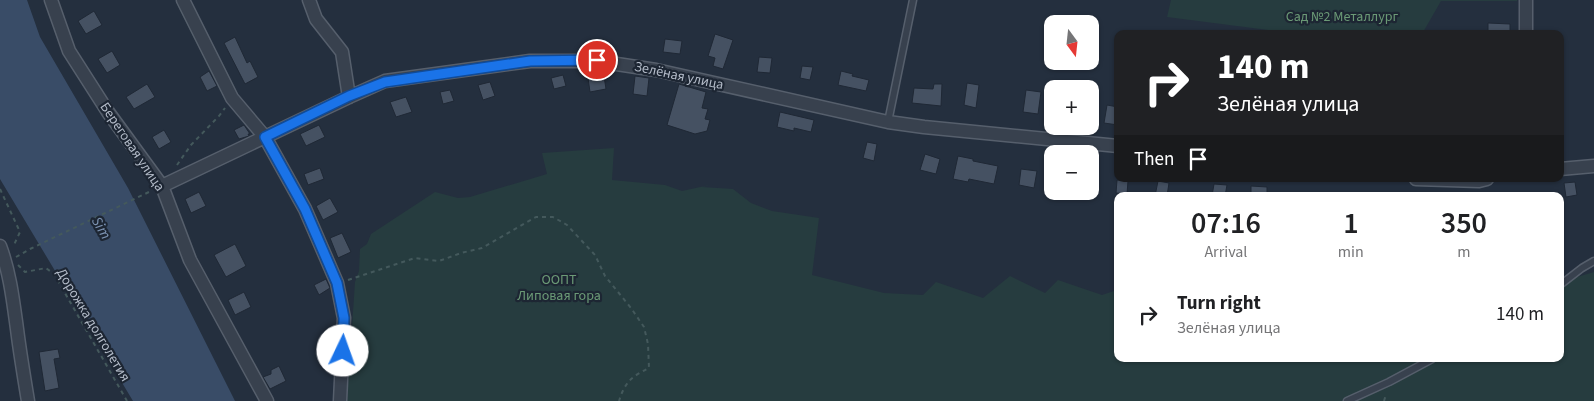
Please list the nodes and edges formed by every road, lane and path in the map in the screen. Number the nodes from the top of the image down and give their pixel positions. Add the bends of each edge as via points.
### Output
1 (52, 0) edge
2 (183, 0) edge
3 (309, 0) edge
4 (913, 0) edge
5 (1526, 0) edge
6 (1526, 30) edge
7 (349, 96) junction
8 (232, 98) junction
9 (888, 122) junction
10 (265, 137) junction
11 (1114, 146) edge
12 (177, 165) dead end
13 (1594, 166) edge
14 (1564, 169) edge
15 (162, 186) junction
16 (0, 189) edge
17 (140, 197) dead end
18 (0, 246) edge
19 (10, 261) junction
20 (1594, 261) edge
21 (1564, 282) edge
22 (337, 283) junction
23 (1426, 362) edge
24 (28, 401) edge
25 (128, 401) edge
26 (267, 401) edge
27 (340, 401) edge
28 (619, 401) edge
29 (1347, 401) edge

1 - 15 street, Береговая улица via 69,51
2 - 8 street
3 - 7 street via 316,19 342,52
4 - 9 lane
5 - 6 street
7 - 9 street, Зелёная улица via 385,82 530,61 597,60 656,70
7 - 10 street, Зелёная улица
8 - 10 street
8 - 12 path
9 - 11 street, Зелёная улица
10 - 15 street, Зелёная улица
10 - 22 street via 305,209
13 - 14 street
15 - 26 street, Береговая улица via 190,260
16 - 19 path via 20,232
17 - 19 path
18 - 19 street
19 - 24 street
19 - 25 path, Дорожка долголетия via 25,272 46,268 54,274
20 - 21 lane
22 - 27 street via 344,318
22 - 28 path via 415,258 439,261 482,248 536,217 553,217 567,225 595,255 605,276 644,328 649,368 623,386
23 - 29 lane

